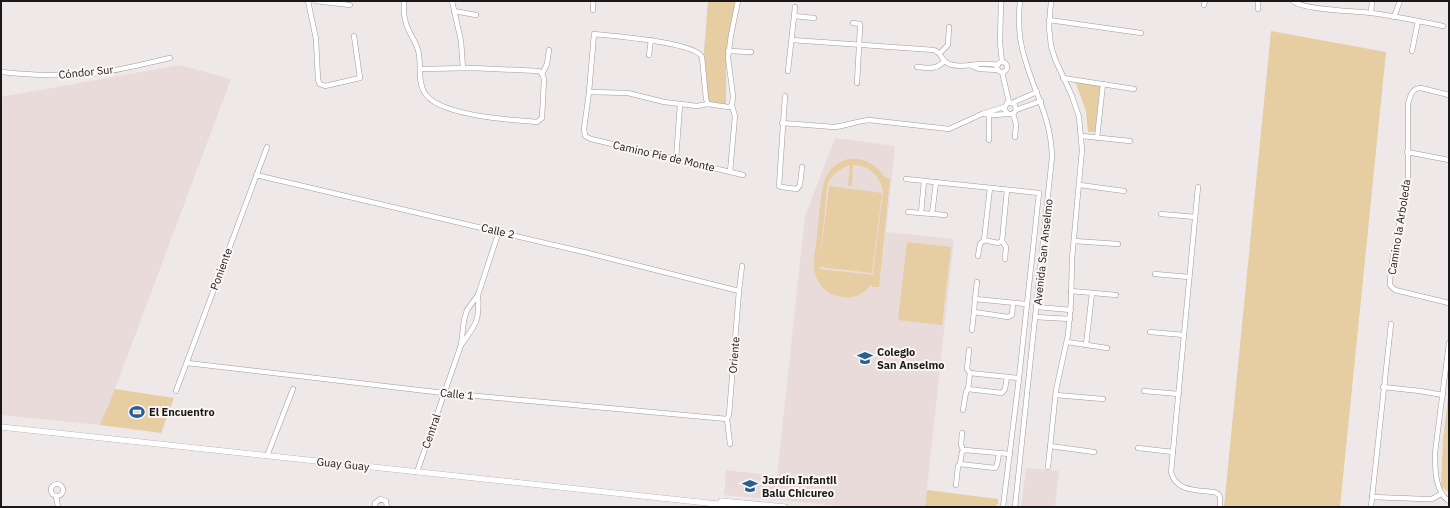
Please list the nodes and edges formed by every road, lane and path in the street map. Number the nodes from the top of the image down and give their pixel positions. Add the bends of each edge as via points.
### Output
1 (308, 1) edge
2 (316, 1) edge
3 (404, 1) edge
4 (452, 1) edge
5 (593, 1) edge
6 (738, 1) edge
7 (1001, 1) edge
8 (1020, 1) edge
9 (1051, 1) edge
10 (1258, 1) edge
11 (1293, 1) edge
12 (1372, 1) edge
13 (1400, 1) edge
14 (350, 5) dead end
15 (795, 7) dead end
16 (1258, 9) dead end
17 (593, 10) dead end
18 (454, 11) junction
19 (1371, 13) junction
20 (476, 15) dead end
21 (794, 16) junction
22 (1394, 17) junction
23 (814, 18) dead end
24 (1049, 20) junction
25 (1418, 21) junction
26 (853, 23) dead end
27 (1443, 26) dead end
28 (949, 27) dead end
29 (1141, 33) dead end
30 (354, 36) dead end
31 (651, 40) junction
32 (792, 40) junction
33 (859, 45) junction
34 (549, 50) dead end
35 (728, 51) junction
36 (1412, 51) dead end
37 (751, 52) dead end
38 (940, 53) junction
39 (650, 55) dead end
40 (170, 58) dead end
41 (944, 61) junction
42 (917, 67) dead end
43 (1000, 67) junction
44 (463, 68) junction
45 (420, 69) junction
46 (788, 71) dead end
47 (1, 72) edge
48 (542, 74) junction
49 (1063, 78) junction
50 (857, 83) dead end
51 (1103, 84) junction
52 (1134, 89) dead end
53 (589, 92) junction
54 (1037, 92) junction
55 (1449, 95) edge
56 (785, 96) dead end
57 (1041, 101) junction
58 (1011, 103) junction
59 (708, 104) junction
60 (680, 105) junction
61 (732, 106) junction
62 (1004, 107) junction
63 (1012, 113) junction
64 (982, 114) junction
65 (989, 115) junction
66 (782, 123) junction
67 (1082, 136) junction
68 (1015, 137) dead end
69 (1097, 138) junction
70 (989, 140) dead end
71 (1130, 141) dead end
72 (267, 147) dead end
73 (1407, 152) junction
74 (676, 159) junction
75 (1449, 160) edge
76 (802, 167) dead end
77 (730, 172) junction
78 (256, 175) junction
79 (743, 176) dead end
80 (906, 179) dead end
81 (924, 181) junction
82 (936, 182) junction
83 (1080, 185) junction
84 (1198, 187) dead end
85 (990, 188) junction
86 (1007, 190) junction
87 (1124, 191) dead end
88 (908, 212) dead end
89 (921, 213) junction
90 (932, 214) junction
91 (1161, 214) dead end
92 (945, 216) dead end
93 (1195, 217) junction
94 (499, 232) junction
95 (984, 240) junction
96 (1002, 241) junction
97 (1074, 241) junction
98 (1118, 244) dead end
99 (978, 256) dead end
100 (1005, 259) dead end
101 (742, 266) dead end
102 (1155, 274) dead end
103 (1190, 277) junction
104 (977, 282) dead end
105 (1071, 290) junction
106 (739, 291) junction
107 (1092, 293) junction
108 (478, 295) junction
109 (1116, 295) dead end
110 (975, 299) junction
111 (1013, 303) junction
112 (1449, 303) edge
113 (1026, 304) junction
114 (1037, 307) junction
115 (1071, 310) junction
116 (974, 312) junction
117 (1036, 317) junction
118 (1070, 320) junction
119 (1390, 324) dead end
120 (972, 330) dead end
121 (1150, 332) dead end
122 (1184, 335) junction
123 (1067, 342) junction
124 (1449, 343) edge
125 (461, 345) junction
126 (1086, 345) junction
127 (1107, 348) dead end
128 (969, 350) dead end
129 (187, 363) junction
130 (970, 373) junction
131 (1007, 377) junction
132 (1019, 378) junction
133 (1383, 387) junction
134 (293, 389) dead end
135 (968, 389) junction
136 (176, 390) dead end
137 (1144, 390) dead end
138 (444, 393) junction
139 (1179, 394) junction
140 (1056, 395) junction
141 (1443, 396) junction
142 (1103, 399) dead end
143 (963, 410) dead end
144 (727, 419) junction
145 (1, 427) edge
146 (962, 433) dead end
147 (730, 444) dead end
148 (1050, 446) junction
149 (1138, 448) dead end
150 (963, 450) junction
151 (1094, 452) dead end
152 (1173, 452) junction
153 (999, 453) junction
154 (1010, 454) junction
155 (268, 456) junction
156 (960, 464) junction
157 (1048, 467) dead end
158 (417, 472) junction
159 (956, 485) dead end
160 (1441, 494) junction
161 (56, 496) dead end
162 (1372, 497) junction
163 (684, 501) junction
164 (1449, 501) edge
165 (1002, 506) edge
166 (58, 507) edge
167 (375, 507) edge
168 (387, 507) edge
169 (745, 507) edge
170 (785, 507) edge
171 (1015, 507) edge
172 (1220, 507) edge
173 (1371, 507) edge

1 - 30 street via 316,39 318,80 322,85 360,78
2 - 14 street
3 - 45 street via 404,19 418,48
4 - 18 street
5 - 17 street
6 - 35 street
7 - 43 street
8 - 54 street, Avenida San Anselmo via 1022,48
9 - 24 street
10 - 16 street
11 - 19 street via 1299,5
12 - 19 street
13 - 22 street
15 - 21 street
18 - 20 street
18 - 44 street
19 - 22 street
21 - 23 street
21 - 32 street
22 - 25 street
24 - 29 street
24 - 49 street via 1051,46
25 - 27 street
25 - 36 street
26 - 33 street via 860,24
28 - 38 street via 948,45
31 - 39 street
31 - 53 street via 594,34
31 - 59 street via 700,53
32 - 33 street
32 - 46 street
33 - 38 street via 934,50
33 - 50 street
34 - 48 street via 548,64
35 - 37 street
35 - 61 street
38 - 41 street
40 - 47 street, Cóndor Sur via 80,75
41 - 42 street via 934,68
41 - 43 street via 950,64 970,66 980,63
43 - 58 street
44 - 45 street
44 - 48 street via 537,71
45 - 48 street via 424,91 439,105 490,117 537,122 543,117
49 - 51 street
49 - 67 street via 1079,117
51 - 52 street
51 - 69 street
53 - 60 street via 628,93
53 - 74 street, Camino Pie de Monte via 585,136
54 - 57 street, Avenida San Anselmo
54 - 58 street
55 - 73 street, Camino la Arboleda via 1421,88 1413,90 1408,104
56 - 66 street
57 - 63 street
57 - 114 street, Avenida San Anselmo via 1050,133 1052,157
58 - 62 street
58 - 63 street via 1015,105
59 - 60 street
59 - 61 street
60 - 74 street
61 - 77 street via 735,116
62 - 63 street via 1004,112
62 - 64 street
63 - 65 street
63 - 68 street via 1016,124
64 - 65 street
64 - 66 street via 949,129 869,120 834,127
65 - 70 street
66 - 76 street via 779,186 797,189 800,185
67 - 69 street
67 - 83 street
69 - 71 street
72 - 78 street, Poniente
73 - 75 street
73 - 112 street, Camino la Arboleda via 1408,179 1390,281 1392,288 1400,292
74 - 77 street, Camino Pie de Monte
77 - 79 street, Camino Pie de Monte
78 - 94 street, Calle 2
78 - 129 street, Poniente
80 - 81 street
81 - 82 street
81 - 89 street
82 - 85 street
82 - 90 street
83 - 87 street
83 - 97 street
84 - 93 street
85 - 86 street
85 - 95 street
86 - 96 street
86 - 113 street via 1039,193
88 - 89 street
89 - 90 street
90 - 92 street
91 - 93 street
93 - 103 street
94 - 106 street, Calle 2
94 - 108 street, Central
95 - 96 street via 998,243
95 - 99 street via 980,244
96 - 100 street via 1006,247
97 - 98 street
97 - 105 street
101 - 106 street, Oriente
102 - 103 street
103 - 122 street
104 - 110 street
105 - 107 street
105 - 115 street
106 - 144 street, Oriente
107 - 109 street
107 - 126 street
108 - 125 street, Central via 467,310
108 - 125 street, Central via 478,317
110 - 111 street
110 - 116 street
111 - 113 street
111 - 116 street via 1012,315 1008,317
113 - 132 street
114 - 115 street
114 - 117 street, Avenida San Anselmo
115 - 118 street
116 - 120 street
117 - 118 street
117 - 171 street, Avenida San Anselmo
118 - 123 street
119 - 133 street
121 - 122 street
122 - 139 street
123 - 126 street
123 - 140 street
124 - 141 street
125 - 138 street, Central
126 - 127 street
128 - 130 street via 967,369
129 - 136 street, Poniente
129 - 138 street, Calle 1
130 - 131 street
130 - 135 street
131 - 132 street
131 - 135 street via 1002,393
132 - 154 street
133 - 141 street
133 - 162 street
134 - 155 street
135 - 143 street
137 - 139 street
138 - 144 street, Calle 1
138 - 158 street, Central
139 - 152 street
140 - 142 street
140 - 148 street
141 - 160 street via 1434,453
144 - 147 street, Oriente
145 - 155 street, Guay Guay
146 - 150 street
148 - 151 street
148 - 157 street
149 - 152 street
150 - 153 street
150 - 156 street
152 - 172 street via 1171,472 1176,483 1184,489 1216,492 1220,497
153 - 154 street
153 - 156 street via 998,465 995,468
154 - 165 street
155 - 158 street, Guay Guay
156 - 159 street
158 - 163 street, Guay Guay
160 - 162 street via 1432,499
160 - 164 street
161 - 166 street
162 - 173 street
163 - 169 street, Guay Guay
163 - 170 street, Guay Guay via 713,500
167 - 168 street via 375,503 380,499 386,501

